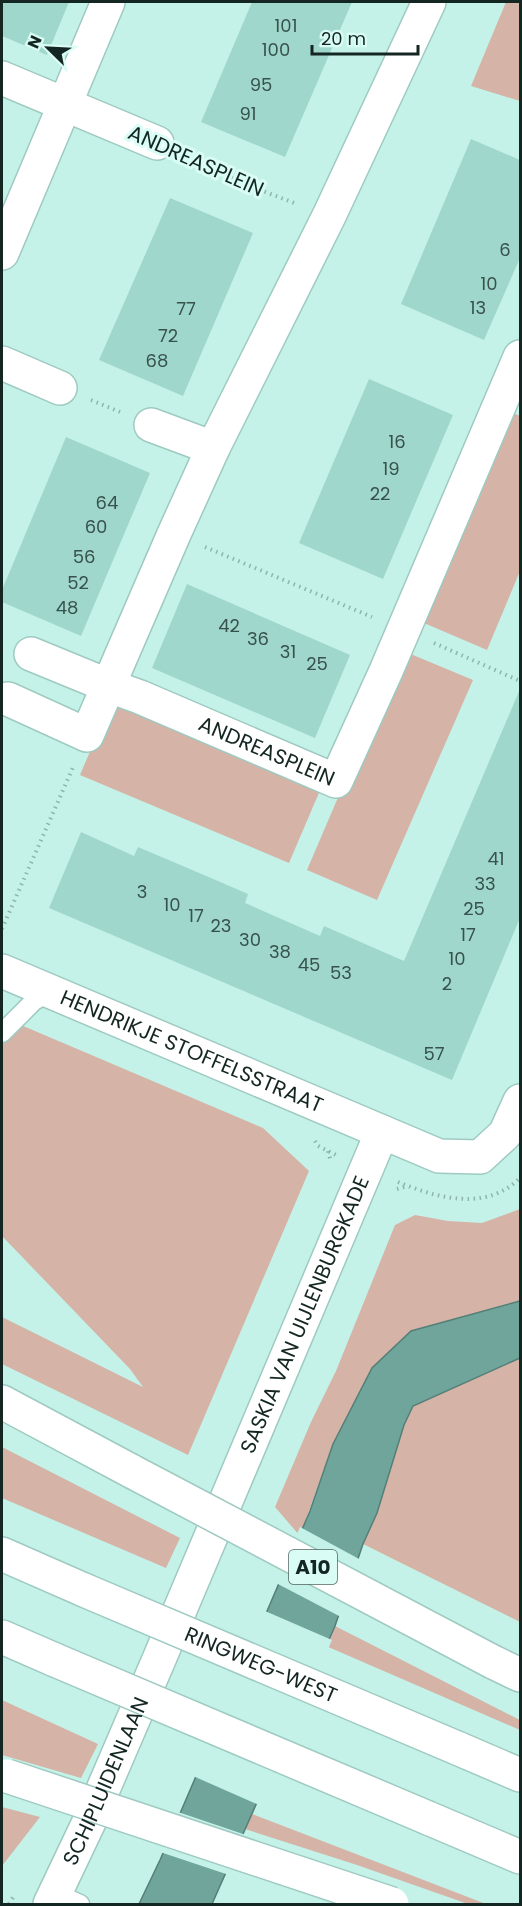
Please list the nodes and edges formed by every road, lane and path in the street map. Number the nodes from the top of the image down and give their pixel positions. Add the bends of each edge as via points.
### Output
1 (108, 2) edge
2 (429, 2) edge
3 (2, 78) edge
4 (64, 103) junction
5 (157, 143) joint
6 (329, 216) junction
7 (2, 253) edge
8 (520, 357) edge
9 (2, 363) edge
10 (60, 388) joint
11 (151, 425) joint
12 (213, 448) junction
13 (174, 534) junction
14 (403, 629) junction
15 (31, 654) dead end
16 (520, 681) edge
17 (109, 686) junction
18 (8, 699) dead end
19 (87, 735) junction
20 (2, 929) edge
21 (2, 971) edge
22 (50, 992) junction
23 (2, 1033) edge
24 (520, 1101) edge
25 (382, 1132) junction
26 (2, 1402) edge
27 (2, 1554) edge
28 (2, 1637) edge
29 (160, 1658) joint
30 (507, 1669) edge
31 (4, 1775) edge
32 (520, 1775) edge
33 (520, 1857) edge
34 (61, 1901) edge
35 (393, 1904) edge

1 - 4 main road
2 - 6 main road
3 - 4 main road, ANDREASPLEIN
4 - 5 main road, ANDREASPLEIN
4 - 7 main road
5 - 6 path, ANDREASPLEIN via 255,188
6 - 12 main road
8 - 14 main road, ANDREASPLEIN
9 - 10 main road
10 - 11 path
11 - 12 main road
12 - 13 main road
13 - 14 path
13 - 17 main road
14 - 16 path
14 - 17 main road, ANDREASPLEIN via 336,781
15 - 17 main road, ANDREASPLEIN
17 - 19 main road
18 - 19 main road
19 - 20 path
21 - 22 main road, HENDRIKJE STOFFELSSTRAAT
22 - 23 lane via 34,1001
22 - 25 main road, HENDRIKJE STOFFELSSTRAAT
24 - 25 main road via 505,1134 480,1157 439,1156
25 - 29 main road, SASKIA VAN UIJLENBURGKADE
26 - 30 main road, A10, bridge
27 - 32 main road, RINGWEG-WEST, bridge
28 - 33 main road, bridge
29 - 34 main road, SCHIPLUIDENLAAN via 89,1822
31 - 35 main road, bridge

